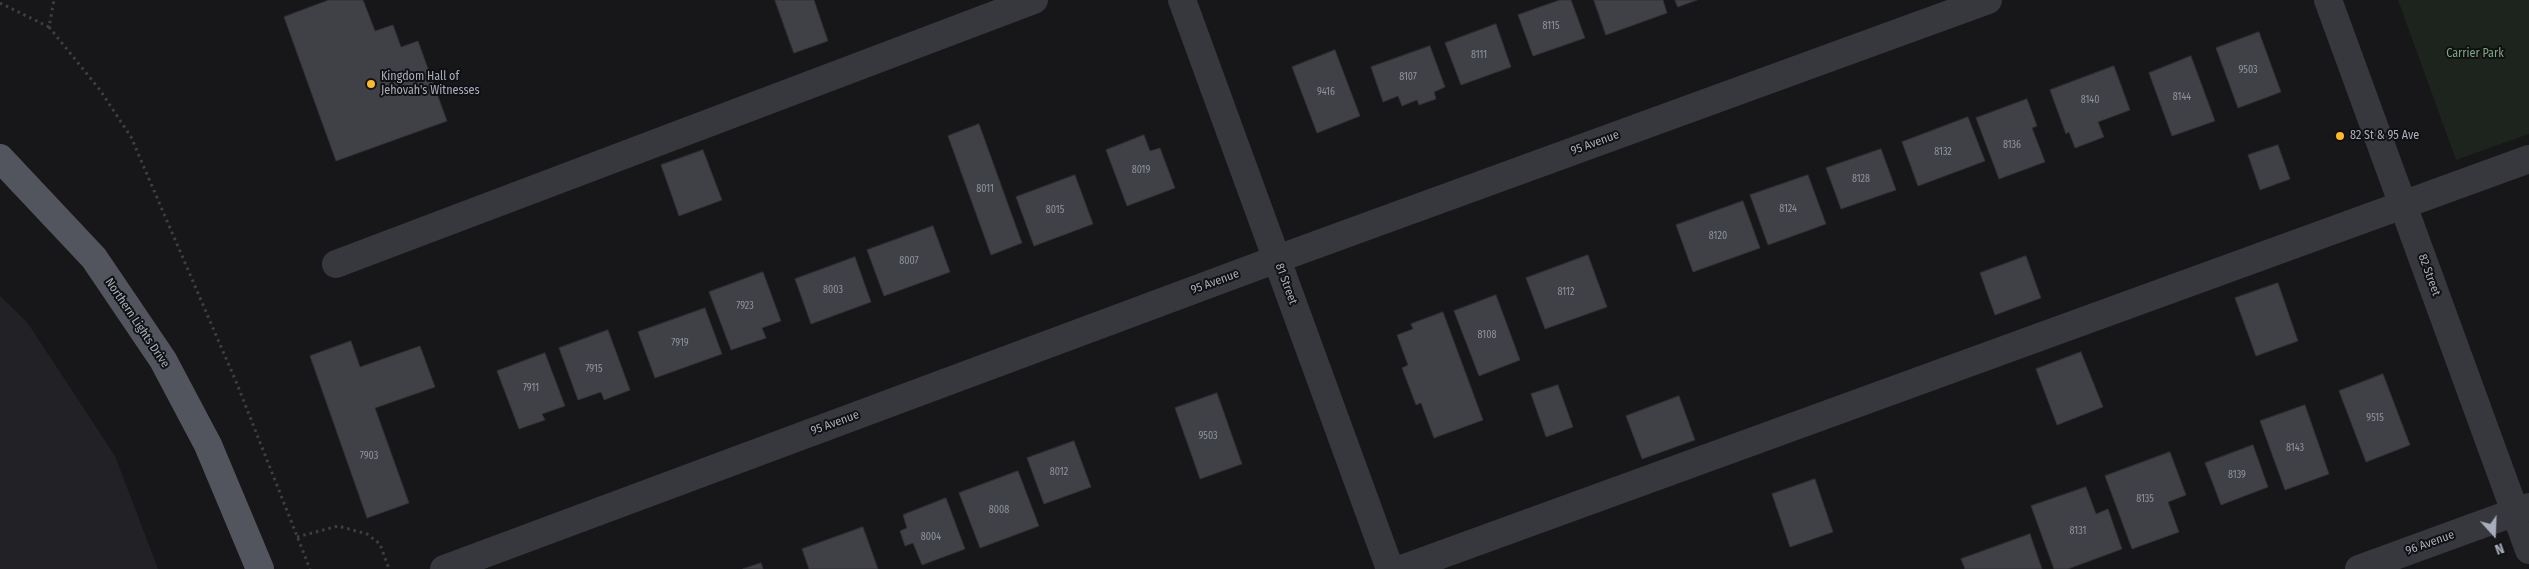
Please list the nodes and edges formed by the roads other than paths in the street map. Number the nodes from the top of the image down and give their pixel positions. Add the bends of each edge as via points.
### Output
1 (1034, 0) edge
2 (1182, 0) edge
3 (1988, 0) edge
4 (2328, 0) edge
5 (0, 158) edge
6 (2529, 159) edge
7 (2404, 205) junction
8 (1277, 259) junction
9 (336, 264) dead end
10 (2522, 509) edge
11 (2529, 550) edge
12 (260, 569) edge
13 (444, 569) edge
14 (1390, 569) edge
15 (1402, 569) edge
16 (2359, 569) edge

1 - 9 street
2 - 8 street, 81 Street
3 - 8 street, 95 Avenue
4 - 7 street, 82 Street
5 - 12 main road, Northern Lights Drive via 94,258 163,360 208,445
6 - 7 street
7 - 10 street, 82 Street
7 - 15 street
8 - 13 street, 95 Avenue
8 - 14 street, 81 Street
10 - 11 street, 82 Street
10 - 16 street, 96 Avenue

